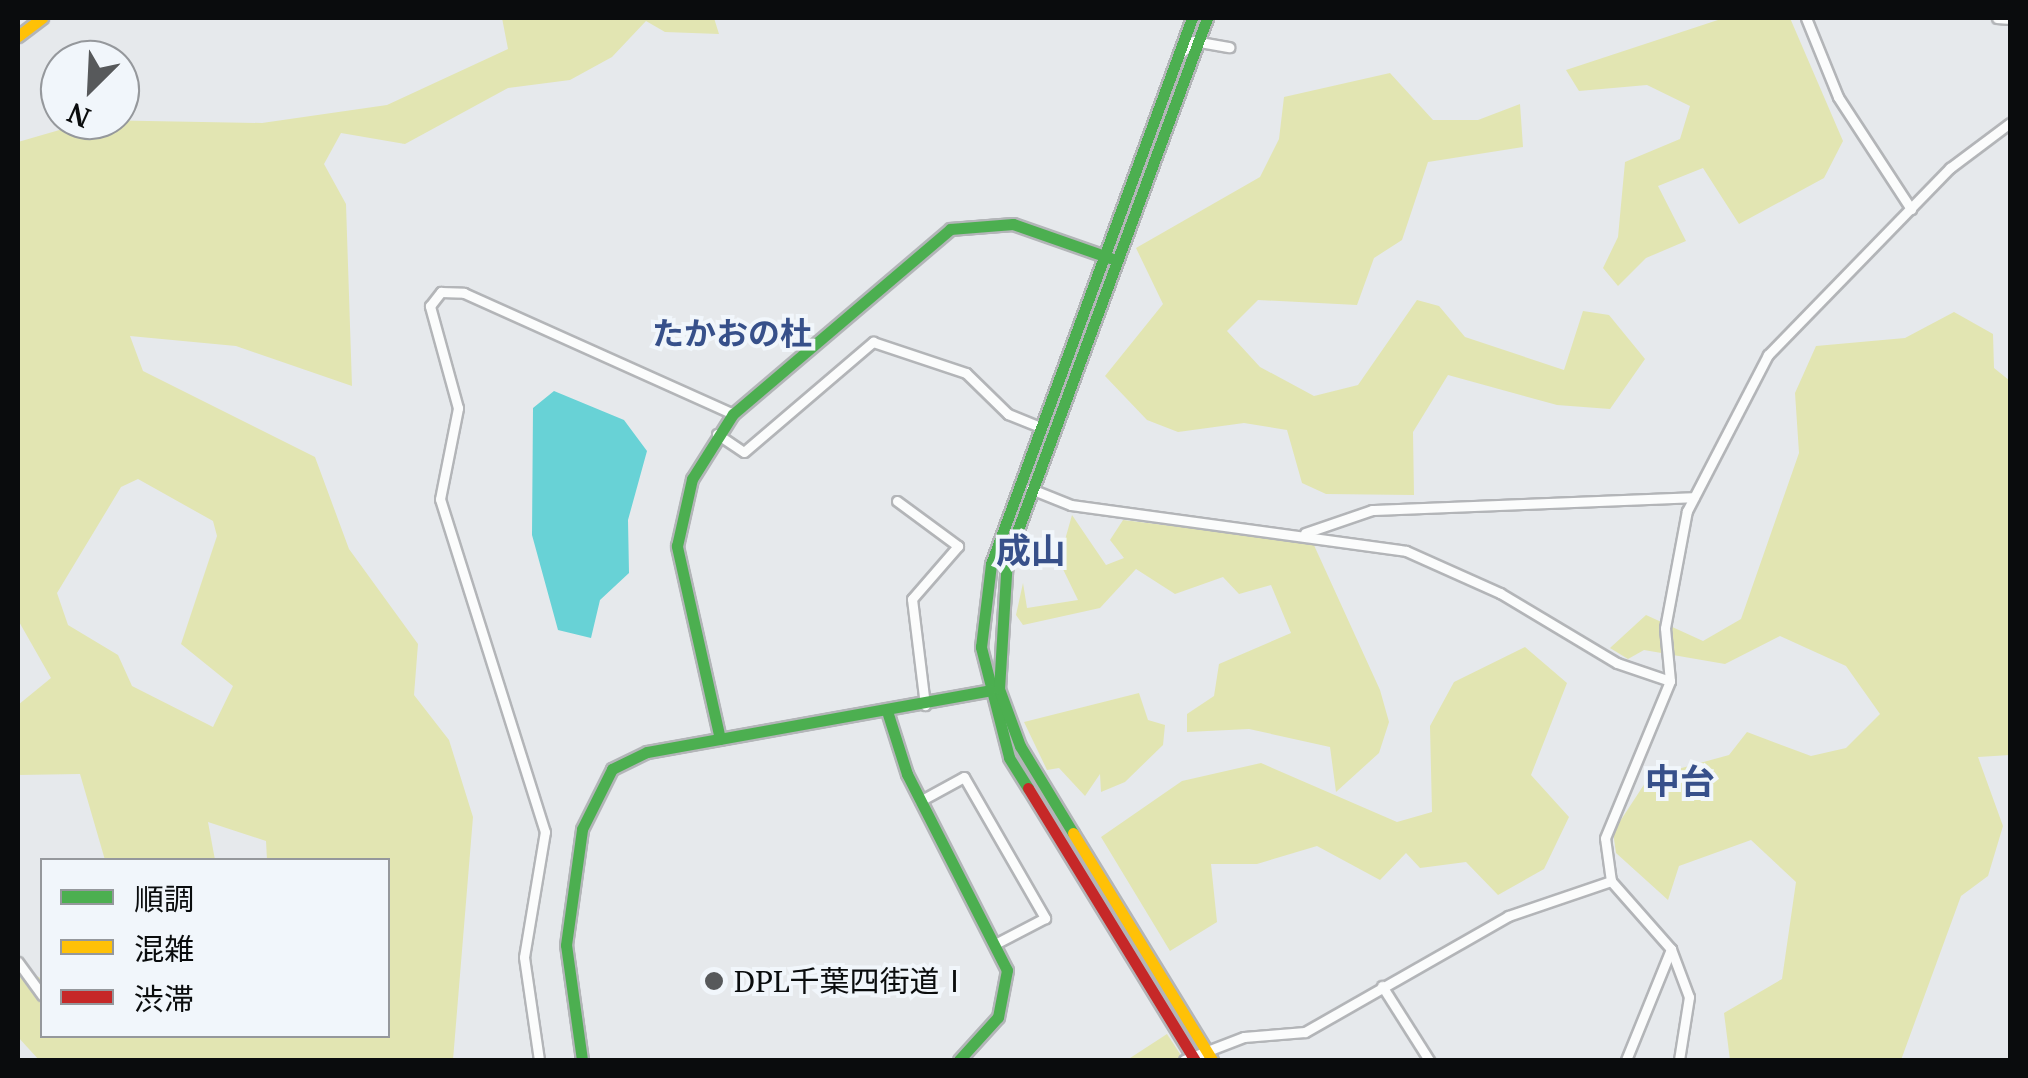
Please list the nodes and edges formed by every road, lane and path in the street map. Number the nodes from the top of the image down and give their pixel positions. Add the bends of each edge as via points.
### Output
1 (42, 18) edge
2 (1192, 18) edge
3 (1207, 18) edge
4 (1806, 18) edge
5 (1997, 18) edge
6 (2010, 19) edge
7 (18, 36) edge
8 (1199, 42) junction
9 (1229, 47) dead end
10 (1180, 54) junction
11 (2010, 123) edge
12 (1911, 209) junction
13 (1112, 259) junction
14 (732, 414) junction
15 (1042, 428) junction
16 (717, 434) junction
17 (1032, 490) junction
18 (1694, 497) junction
19 (1015, 498) junction
20 (897, 500) dead end
21 (1302, 534) junction
22 (1670, 681) junction
23 (992, 690) junction
24 (925, 704) junction
25 (887, 712) junction
26 (720, 740) junction
27 (920, 801) junction
28 (1610, 881) junction
29 (999, 942) junction
30 (1671, 950) junction
31 (18, 962) edge
32 (1382, 986) junction
33 (40, 992) edge
34 (1209, 1056) edge
35 (1190, 1059) edge
36 (539, 1060) edge
37 (582, 1060) edge
38 (959, 1060) edge
39 (1429, 1060) edge
40 (1626, 1060) edge
41 (1679, 1060) edge

1 - 7 main road
2 - 10 main road
3 - 8 main road
4 - 12 street via 1838,97
5 - 6 street
8 - 9 street
8 - 10 street
8 - 13 main road
10 - 13 main road
11 - 12 street
12 - 18 street via 1768,355
13 - 14 main road via 1013,224 950,229
13 - 15 main road
13 - 17 main road
14 - 16 main road
14 - 36 street via 464,293 441,292 430,306 458,408 440,499 545,832 524,957
15 - 16 street via 1008,414 966,373 873,342 744,452
15 - 19 main road
16 - 26 main road via 692,479 678,546
17 - 19 street
17 - 21 street via 1071,505
17 - 23 main road via 1000,584
18 - 21 street via 1372,510
18 - 22 street via 1666,628
19 - 23 main road via 982,608
20 - 24 street via 958,546 912,599
21 - 22 street via 1406,551 1500,593 1617,663
22 - 28 street via 1609,823
23 - 24 main road
23 - 34 main road via 1058,816
23 - 35 main road via 1018,772
24 - 25 main road
25 - 26 main road
25 - 27 main road
26 - 37 main road via 630,758 592,798 566,945
27 - 29 main road
27 - 29 street via 964,777 1044,918
28 - 30 street
28 - 32 street via 1540,900
29 - 38 main road via 1003,1002 990,1031
30 - 40 street
30 - 41 street via 1689,997
31 - 33 street
32 - 34 street via 1305,1032
32 - 39 street
34 - 35 street

